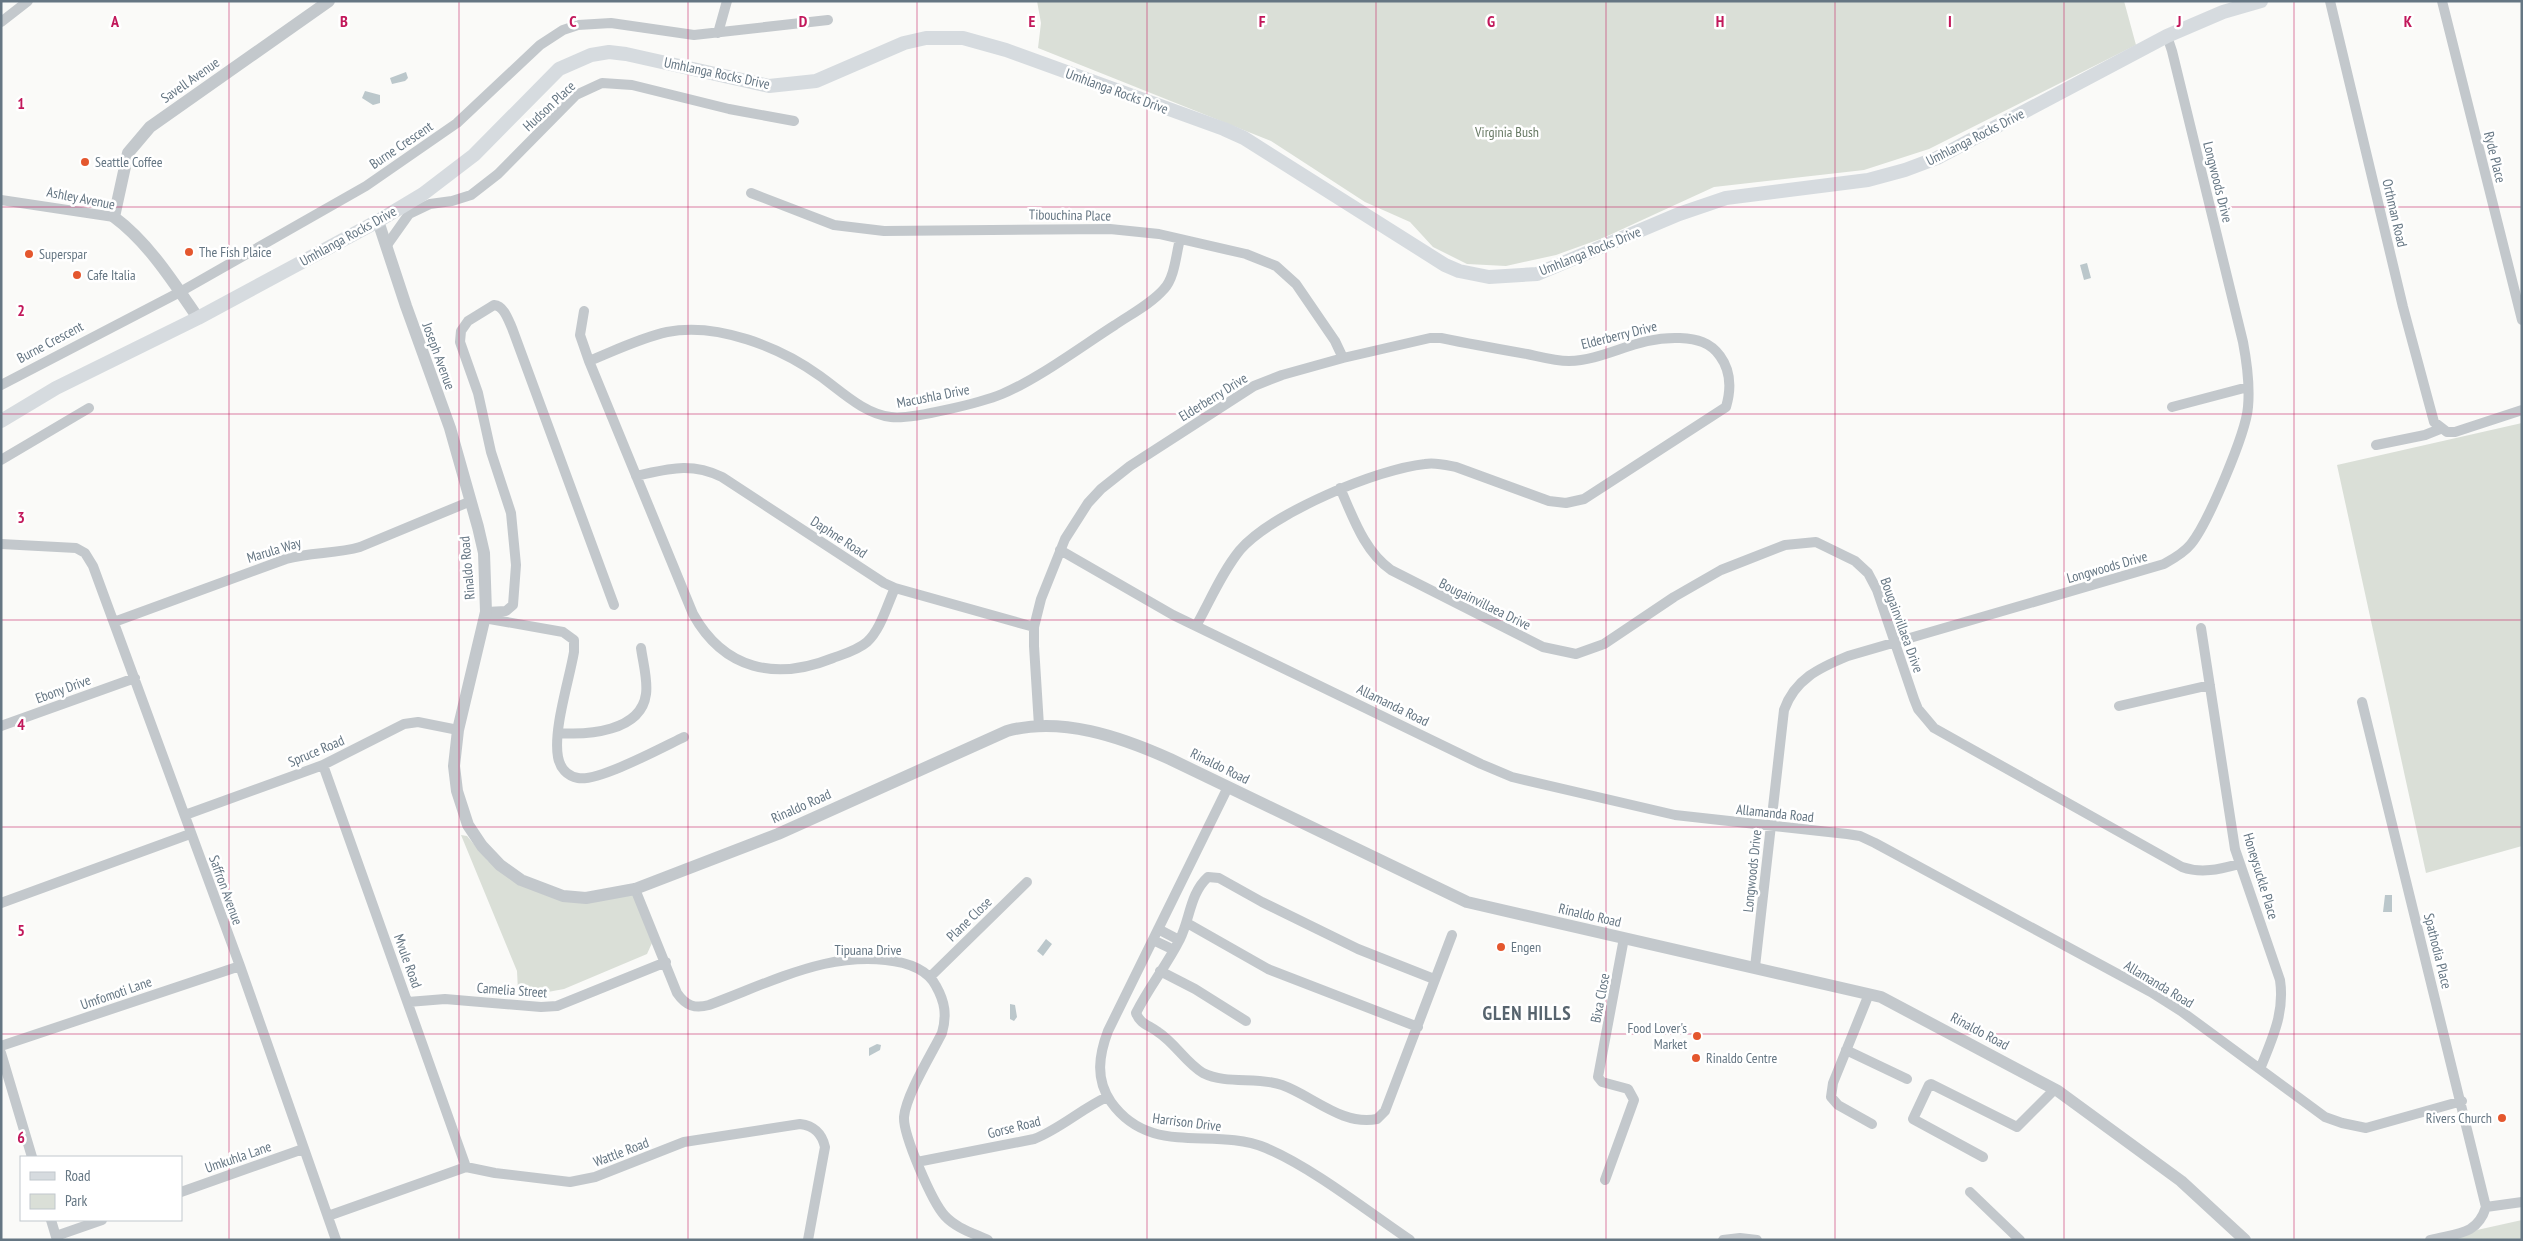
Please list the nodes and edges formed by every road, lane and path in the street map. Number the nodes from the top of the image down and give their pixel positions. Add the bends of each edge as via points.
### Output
1 (28, 1) edge
2 (330, 1) edge
3 (727, 1) edge
4 (2261, 1) edge
5 (2330, 1) edge
6 (2442, 1) edge
7 (828, 20) dead end
8 (1, 22) edge
9 (718, 33) junction
10 (2166, 36) junction
11 (794, 121) dead end
12 (751, 193) dead end
13 (1, 200) edge
14 (114, 217) junction
15 (378, 220) junction
16 (1180, 239) junction
17 (387, 245) junction
18 (180, 292) junction
19 (584, 311) dead end
20 (198, 318) junction
21 (2522, 320) edge
22 (1343, 358) junction
23 (589, 361) junction
24 (1, 384) edge
25 (2248, 387) junction
26 (2172, 407) dead end
27 (89, 408) dead end
28 (2522, 410) edge
29 (1, 421) edge
30 (2440, 429) junction
31 (2376, 445) dead end
32 (1, 460) edge
33 (636, 476) junction
34 (1340, 488) junction
35 (471, 501) junction
36 (1, 544) edge
37 (1060, 550) junction
38 (895, 588) junction
39 (614, 605) dead end
40 (485, 615) junction
41 (114, 622) junction
42 (1196, 626) junction
43 (1034, 627) junction
44 (2201, 628) dead end
45 (1894, 643) junction
46 (641, 648) dead end
47 (134, 678) junction
48 (2210, 685) junction
49 (2362, 702) dead end
50 (2119, 706) dead end
51 (1, 726) edge
52 (1039, 726) junction
53 (458, 730) junction
54 (559, 733) junction
55 (684, 737) dead end
56 (323, 766) junction
57 (1228, 787) junction
58 (185, 815) junction
59 (1770, 827) junction
60 (190, 834) junction
61 (2239, 864) junction
62 (1028, 882) dead end
63 (635, 889) junction
64 (1, 903) edge
65 (1187, 923) junction
66 (1158, 929) junction
67 (1452, 935) dead end
68 (1624, 938) junction
69 (1153, 940) junction
70 (1179, 940) junction
71 (1174, 950) junction
72 (666, 962) junction
73 (240, 966) junction
74 (1755, 967) junction
75 (1160, 971) junction
76 (931, 976) junction
77 (1434, 979) junction
78 (1869, 994) junction
79 (408, 1002) junction
80 (1246, 1022) dead end
81 (1418, 1027) junction
82 (1, 1046) edge
83 (1846, 1050) junction
84 (1, 1053) edge
85 (2260, 1069) junction
86 (1907, 1079) dead end
87 (2056, 1089) junction
88 (1107, 1097) junction
89 (2462, 1101) junction
90 (1872, 1124) dead end
91 (303, 1149) junction
92 (32, 1156) edge
93 (1983, 1157) dead end
94 (917, 1162) junction
95 (466, 1167) junction
96 (1605, 1180) dead end
97 (182, 1192) edge
98 (1970, 1192) dead end
99 (2522, 1202) edge
100 (2486, 1206) junction
101 (328, 1216) junction
102 (51, 1221) edge
103 (99, 1221) edge
104 (56, 1238) edge
105 (336, 1240) edge
106 (808, 1240) edge
107 (988, 1240) edge
108 (1410, 1240) edge
109 (1722, 1240) edge
110 (1757, 1240) edge
111 (2020, 1240) edge
112 (2245, 1240) edge
113 (2430, 1240) edge

1 - 8 street
2 - 14 street, Savell Avenue via 150,126 128,153
3 - 9 street
4 - 10 main road, Umhlanga Rocks Drive via 2223,12
5 - 30 street, Orthman Road via 2430,414
6 - 21 street, Ryde Place
7 - 9 street, Burne Crescent
9 - 18 street, Burne Crescent via 694,35 611,23 578,25 563,30 540,44 457,124 366,186
10 - 15 main road, Umhlanga Rocks Drive via 1937,158 1912,168 1868,180 1726,198 1679,214 1553,269 1523,276 1489,277 1445,265 1244,138 1224,129 1006,50 963,38 946,37 904,43 816,81 788,86 762,84 626,54 591,55 558,69 474,155 442,181
10 - 25 street, Longwoods Drive via 2243,342
11 - 17 street, Hudson Place via 632,85 602,84 576,95 512,161 472,195 424,206 409,214
12 - 16 street, Tibouchina Place via 848,228 884,231 1110,229
13 - 14 street, Ashley Avenue
14 - 18 street, Ashley Avenue via 128,228
15 - 17 street, Joseph Avenue
15 - 20 main road, Umhlanga Rocks Drive
16 - 22 street, Tibouchina Place via 1246,254 1276,266 1296,284 1336,341
16 - 23 street, Macushla Drive via 1170,278 1153,300 1005,393 910,417 892,417 866,409 794,359 732,335 669,332
17 - 35 street, Joseph Avenue via 450,428
18 - 20 street, Ashley Avenue
18 - 24 street, Burne Crescent
19 - 23 street via 580,335
20 - 29 main road, Umhlanga Rocks Drive via 82,374
22 - 34 street, Elderberry Drive via 1419,339 1441,338 1567,361 1647,340 1665,337 1689,339 1701,341 1716,351 1723,360 1731,392 1726,407 1584,499 1566,503 1549,501 1456,467 1426,463
22 - 37 street, Elderberry Drive via 1254,386 1130,466 1088,503
23 - 33 street
25 - 26 street
25 - 45 street, Longwoods Drive via 2248,408 2236,447 2201,528 2191,545 2178,556 2146,570
27 - 32 street
28 - 30 street via 2455,432
30 - 31 street
33 - 38 street, Daphne Road via 686,467 709,471
33 - 38 street via 700,626 715,644 735,658 764,668 787,671 817,665 860,648 875,632
34 - 42 street, Elderberry Drive via 1255,534 1234,559
34 - 45 street, Bougainvillaea Drive via 1361,534 1380,562 1403,578 1551,650 1576,654 1589,651 1620,635 1674,597 1721,570 1766,551 1801,542 1826,545 1855,561 1868,573 1877,590
35 - 40 street, Rinaldo Road via 484,553
35 - 41 street, Marula Way via 360,548 313,552 286,559
36 - 41 street, Saffron Avenue via 64,546 85,553
37 - 42 street, Allamanda Road
37 - 43 street, Elderberry Drive
38 - 43 street, Daphne Road
39 - 40 street via 512,328 500,306 494,305 468,321 459,336 478,393 491,452 509,502 516,551 513,605 506,611
40 - 53 street, Rinaldo Road
40 - 54 street via 563,632 574,640
41 - 47 street, Saffron Avenue
42 - 59 street, Allamanda Road via 1512,777 1675,815
43 - 52 street, Elderberry Drive
44 - 48 street, Honeysuckle Place
45 - 59 street, Longwoods Drive via 1821,667 1794,689 1784,710
45 - 61 street, Bougainvillaea Drive via 1918,709 1946,736 2182,867 2205,871
46 - 54 street via 646,695 634,717 590,734
47 - 51 street, Ebony Drive
47 - 58 street, Saffron Avenue
48 - 50 street
48 - 61 street, Honeysuckle Place
49 - 89 street, Spathodia Place
52 - 57 street, Rinaldo Road via 1126,740
52 - 63 street, Rinaldo Road via 1021,727 992,737 778,834
53 - 56 street, Spruce Road via 418,722 404,724
53 - 63 street, Rinaldo Road via 454,766 457,791 468,825 500,865 539,888 563,896 586,898
54 - 55 street via 560,765 565,772 579,779 622,766
56 - 58 street, Spruce Road
56 - 79 street, Mvule Road
57 - 66 street, Harrison Drive
57 - 68 street, Rinaldo Road via 1467,902
58 - 60 street, Saffron Avenue
59 - 74 street, Longwoods Drive
59 - 85 street, Allamanda Road via 1847,834 1875,843 2151,992
60 - 64 street
60 - 73 street, Saffron Avenue
61 - 85 street, Honeysuckle Place via 2282,992 2280,1018
62 - 76 street, Plane Close
63 - 72 street, Tipuana Drive
65 - 70 street
65 - 77 street via 1191,904 1201,885 1208,877 1219,878 1358,949
65 - 81 street via 1285,976
66 - 69 street, Harrison Drive
66 - 70 street
67 - 77 street
68 - 74 street, Rinaldo Road
68 - 96 street, Bixa Close via 1598,1072 1600,1080 1628,1089 1634,1100
69 - 71 street
69 - 88 street, Harrison Drive via 1108,1030 1101,1051 1099,1068
70 - 71 street
71 - 75 street
72 - 76 street, Tipuana Drive via 677,993 690,1006 699,1008 808,969 840,961 896,960
72 - 79 street, Camelia Street via 557,1006 444,999
73 - 82 street, Umfomoti Lane
73 - 91 street, Saffron Avenue
74 - 78 street, Rinaldo Road
75 - 80 street
75 - 81 street via 1136,1013 1144,1024 1164,1036 1199,1070 1216,1077 1281,1084 1347,1116 1373,1120 1382,1116
76 - 94 street via 945,1008 945,1021 906,1106 904,1119
77 - 81 street
78 - 83 street
78 - 87 street, Rinaldo Road via 1902,1006
79 - 95 street, Mvule Road
83 - 86 street
83 - 90 street via 1831,1097 1838,1105
84 - 92 street
85 - 89 street, Allamanda Road via 2325,1117 2354,1127 2382,1125
87 - 93 street via 2017,1127 1929,1085 1913,1120
87 - 112 street, Rinaldo Road via 2166,1169
88 - 94 street, Gorse Road via 1048,1134 1034,1139
88 - 108 street, Harrison Drive via 1128,1121 1143,1131 1251,1144 1276,1153
89 - 100 street, Spathodia Place
91 - 97 street, Umkuhla Lane
91 - 101 street, Saffron Avenue
94 - 107 street via 945,1216 959,1228
95 - 101 street, Wattle Road
95 - 106 street, Wattle Road via 548,1181 576,1182 684,1142 808,1125 819,1133 825,1147
98 - 111 street
99 - 100 street
100 - 113 street via 2479,1223 2473,1228
101 - 105 street, Saffron Avenue
102 - 104 street
103 - 104 street
109 - 110 street

